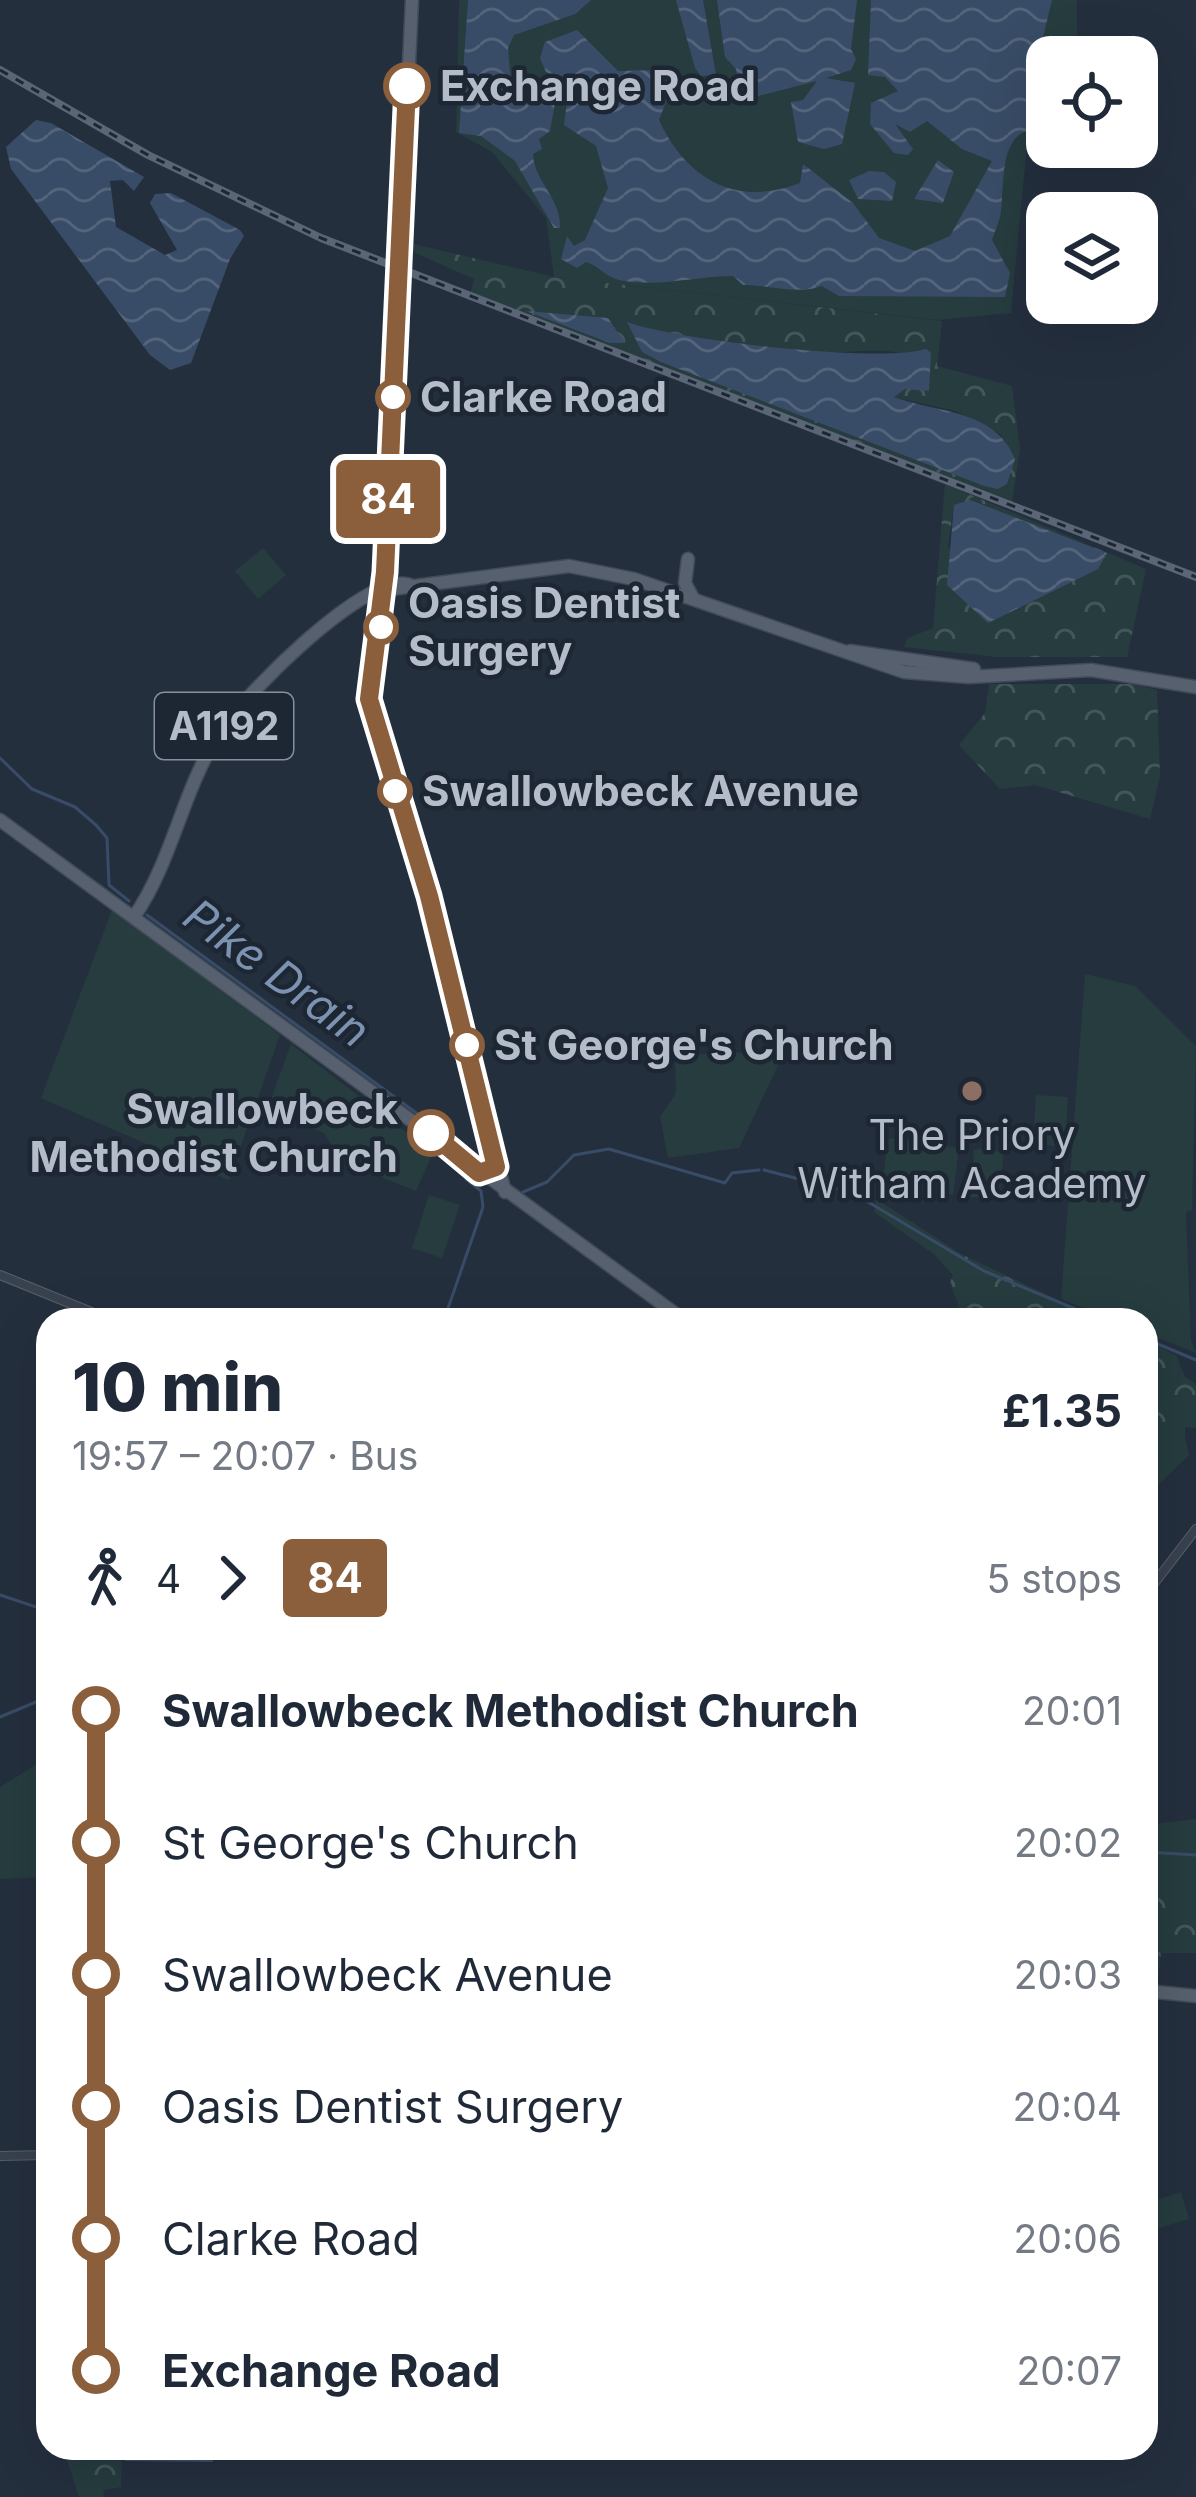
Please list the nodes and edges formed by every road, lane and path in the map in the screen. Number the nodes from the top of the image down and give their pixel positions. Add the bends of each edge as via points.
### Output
1 (412, 0) edge
2 (688, 559) dead end
3 (384, 590) junction
4 (693, 598) junction
5 (850, 651) junction
6 (876, 652) junction
7 (904, 672) junction
8 (1005, 673) junction
9 (1196, 686) edge
10 (0, 820) edge
11 (134, 917) junction
12 (497, 1162) junction
13 (479, 1173) junction
14 (505, 1192) junction
15 (0, 1275) edge
16 (81, 1308) edge
17 (667, 1308) edge
18 (1196, 1529) edge
19 (1158, 1578) edge
20 (1158, 1992) edge
21 (1196, 1996) edge
22 (36, 2155) edge
23 (0, 2156) edge

1 - 3 main road
2 - 4 main road
3 - 4 main road, A1192 via 555,565
3 - 11 main road, A1192 via 348,606 230,717 200,769 163,872
3 - 12 main road via 369,683 373,724 429,896
4 - 5 main road
5 - 6 main road
5 - 7 main road
6 - 7 main road
6 - 8 main road
7 - 8 main road
8 - 9 main road via 1111,671
10 - 11 main road
11 - 13 main road
12 - 13 main road
12 - 14 main road
13 - 14 main road
14 - 17 main road
15 - 16 street
18 - 19 street
20 - 21 main road
22 - 23 street

